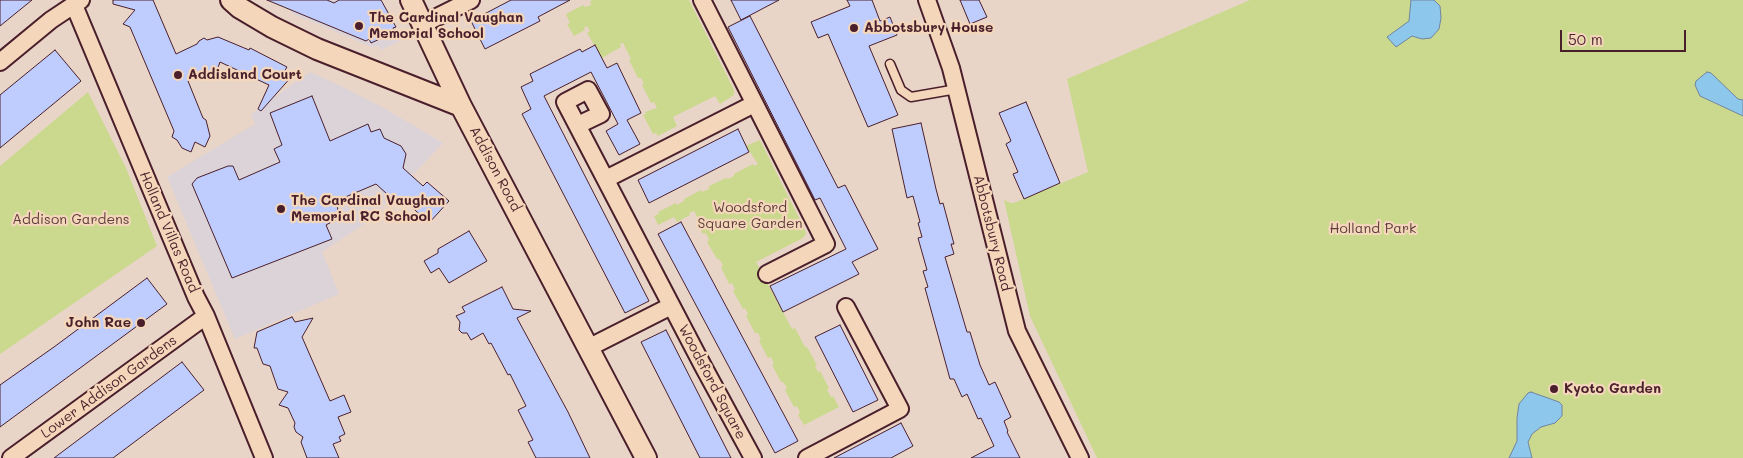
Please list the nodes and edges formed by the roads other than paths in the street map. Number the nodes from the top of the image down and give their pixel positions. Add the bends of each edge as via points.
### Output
1 (231, 0) edge
2 (410, 0) edge
3 (471, 0) edge
4 (702, 0) edge
5 (927, 0) edge
6 (77, 3) edge
7 (423, 24) junction
8 (0, 62) edge
9 (890, 64) dead end
10 (957, 89) junction
11 (754, 104) junction
12 (461, 106) junction
13 (578, 126) dead end
14 (606, 179) junction
15 (767, 274) dead end
16 (671, 306) junction
17 (846, 307) dead end
18 (206, 316) junction
19 (588, 348) junction
20 (11, 458) edge
21 (264, 458) edge
22 (646, 458) edge
23 (753, 458) edge
24 (807, 458) edge
25 (1080, 458) edge

1 - 12 street via 272,27 317,49
2 - 7 street, Addison Road
3 - 7 street
4 - 11 street
5 - 10 street, Abbotsbury Road
6 - 8 street
6 - 18 street, Holland Villas Road
7 - 12 street, Addison Road
9 - 10 lane via 901,90 912,97
10 - 25 street, Abbotsbury Road via 1017,331
11 - 14 street
11 - 15 street via 826,244
12 - 19 street, Addison Road
13 - 14 street, Woodsford Square
14 - 16 street, Woodsford Square
16 - 19 street
16 - 23 street, Woodsford Square
17 - 24 street via 900,410
18 - 20 street, Lower Addison Gardens
18 - 21 street, Holland Villas Road
19 - 22 street, Addison Road

